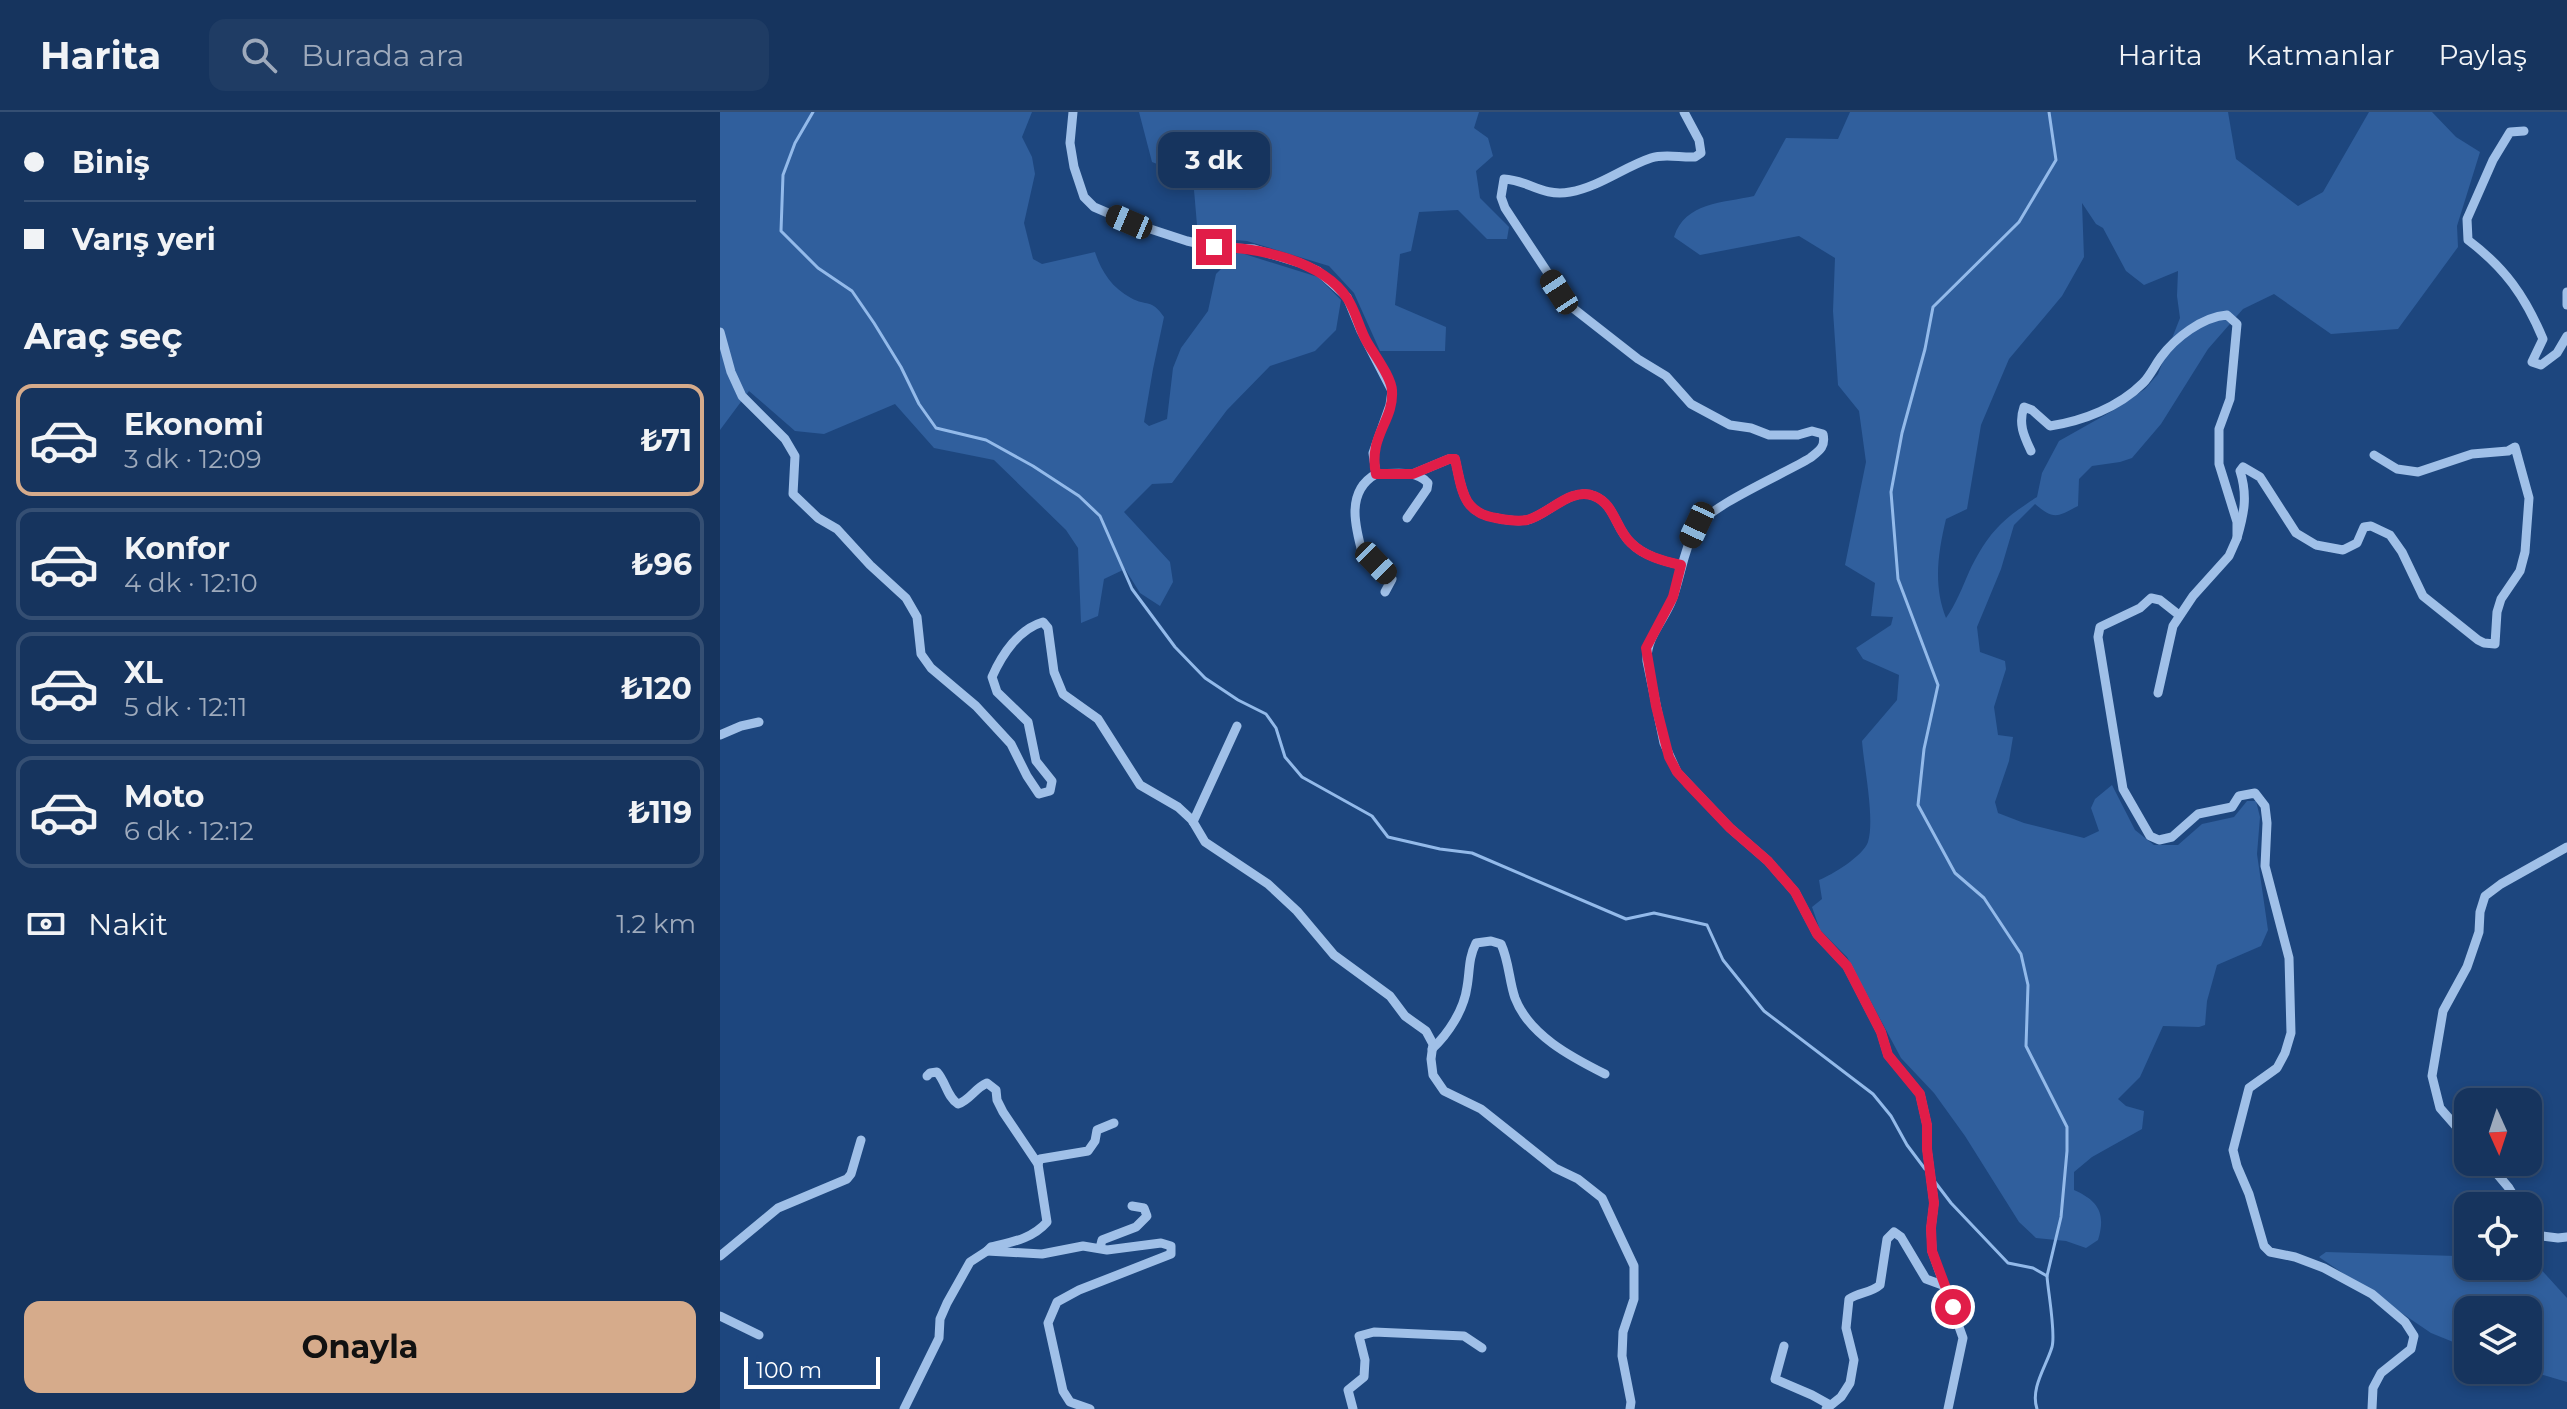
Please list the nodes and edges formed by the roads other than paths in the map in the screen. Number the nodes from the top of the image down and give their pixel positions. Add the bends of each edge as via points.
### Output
1 (1073, 112) edge
2 (1684, 112) edge
3 (2524, 131) dead end
4 (2567, 292) edge
5 (2567, 305) edge
6 (720, 332) edge
7 (2567, 336) edge
8 (2031, 451) dead end
9 (2374, 455) dead end
10 (1376, 474) junction
11 (1413, 474) junction
12 (1407, 518) dead end
13 (2237, 538) junction
14 (1681, 565) junction
15 (1385, 592) dead end
16 (2179, 615) junction
17 (2158, 693) dead end
18 (759, 722) dead end
19 (1237, 726) dead end
20 (720, 735) edge
21 (1193, 822) junction
22 (2567, 847) edge
23 (1432, 1049) junction
24 (1605, 1074) dead end
25 (927, 1076) dead end
26 (1114, 1123) dead end
27 (2454, 1124) edge
28 (861, 1140) dead end
29 (1038, 1164) junction
30 (2499, 1176) edge
31 (2511, 1192) edge
32 (1132, 1206) dead end
33 (2542, 1236) edge
34 (2567, 1237) edge
35 (1100, 1248) junction
36 (987, 1251) junction
37 (720, 1256) edge
38 (1945, 1286) junction
39 (720, 1316) edge
40 (759, 1335) dead end
41 (1784, 1346) dead end
42 (1482, 1348) dead end
43 (1828, 1407) edge
44 (904, 1409) edge
45 (1090, 1409) edge
46 (1353, 1409) edge
47 (1630, 1409) edge
48 (1948, 1409) edge
49 (2372, 1409) edge

1 - 10 street via 1074,167 1084,197 1094,207 1187,241 1254,249 1300,263 1318,271 1347,297 1392,391 1373,453
2 - 14 street via 1701,145 1695,157 1657,156 1572,192 1547,193 1508,179 1501,189 1505,208 1569,305 1666,376 1691,404 1730,425 1769,435 1823,434 1821,450 1810,458 1734,498 1697,525
3 - 7 street via 2510,132 2493,160 2467,219 2468,240 2502,270 2528,305 2543,339 2532,362 2541,365
4 - 5 street
6 - 21 street via 742,396 795,456 793,494 837,529 906,598 917,617 921,654 1011,744 1039,794 1050,791 1052,781 1036,761 1028,722 997,692 992,677 1001,656 1031,626 1043,622 1063,694 1098,719 1140,785
8 - 13 street via 2022,430 2024,407 2050,426 2093,416 2144,382 2163,354 2193,327 2227,315 2237,324 2237,334 2230,399 2219,429 2219,464
9 - 13 street via 2397,469 2418,472 2515,447 2529,498 2525,552 2520,571 2501,599 2495,644 2478,640 2423,596 2390,535 2371,526 2343,550 2316,545 2296,533 2260,477 2243,467 2246,509
10 - 11 street
10 - 15 street via 1359,490 1355,525 1364,559 1392,579
11 - 12 street via 1428,483
11 - 14 street via 1455,459 1472,509 1480,516 1507,520 1534,517 1582,494 1595,496 1618,519 1629,542 1664,562
13 - 16 street via 2229,556
14 - 38 street via 1673,597 1646,648 1669,757 1687,783 1795,892 1817,934 1847,966 1888,1055 1920,1094 1934,1203 1932,1251
16 - 17 street
16 - 49 street via 2151,598 2100,627 2123,789 2150,836 2159,840 2172,837 2198,814 2232,807 2239,796 2255,793 2265,806 2265,866 2289,958 2291,1033 2277,1068 2249,1088 2233,1150 2264,1246 2324,1268 2372,1294 2414,1336 2411,1349 2381,1373 2373,1388
18 - 20 street
19 - 21 street
21 - 23 street via 1205,842 1268,884 1334,955 1390,996 1426,1031
22 - 27 street via 2485,896 2467,967 2443,1011 2432,1076 2440,1108
23 - 24 street via 1464,1002 1476,943 1491,941 1505,952 1524,1017 1548,1040
23 - 47 street via 1433,1075 1444,1091 1481,1109 1555,1168 1578,1179 1611,1212 1634,1266 1634,1299 1622,1356
25 - 29 street via 937,1072 958,1104 979,1086 992,1086 1010,1125
26 - 29 street via 1097,1130 1088,1151 1040,1159
28 - 37 street via 847,1179 778,1208
29 - 36 street via 1047,1222 1021,1240
30 - 31 street
32 - 35 street via 1144,1208 1147,1216 1136,1227 1102,1240
33 - 34 street
35 - 36 street via 1042,1254
35 - 45 street via 1161,1243 1171,1246 1171,1254 1057,1302 1048,1323 1063,1391 1070,1402
36 - 44 street via 970,1262 947,1303 939,1338
38 - 43 street via 1926,1279 1901,1237 1894,1232 1887,1239 1880,1285 1849,1299 1846,1328 1854,1360 1850,1383
38 - 48 street via 1963,1338
39 - 40 street
41 - 43 street via 1775,1379
42 - 46 street via 1464,1336 1359,1336 1364,1377 1348,1390

